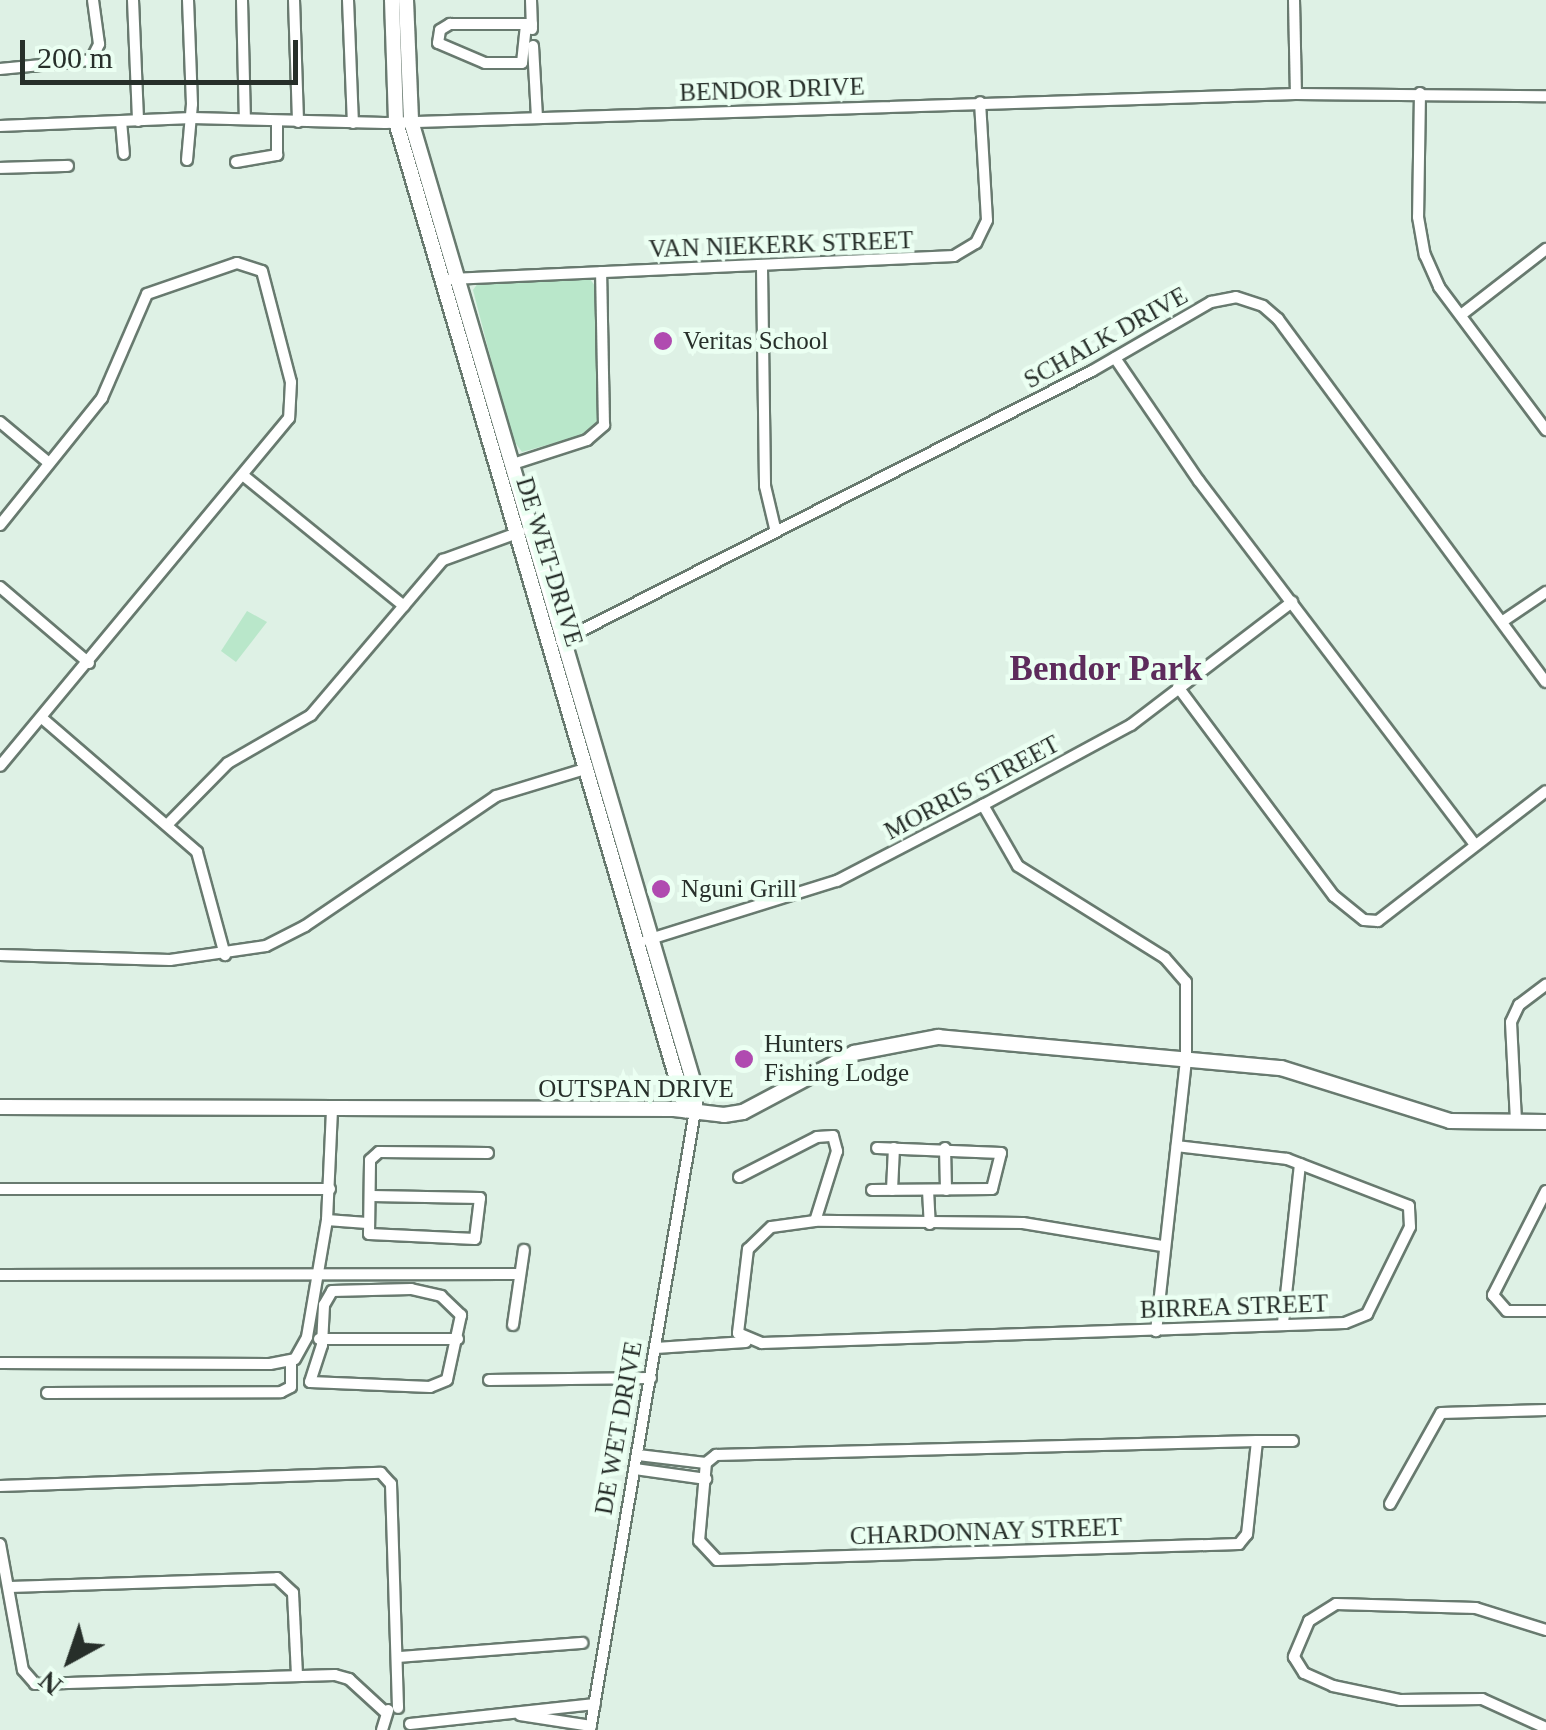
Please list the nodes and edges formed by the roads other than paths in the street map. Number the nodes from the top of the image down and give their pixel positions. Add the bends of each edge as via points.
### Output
1 (94, 0) edge
2 (133, 0) edge
3 (188, 0) edge
4 (242, 0) edge
5 (294, 0) edge
6 (348, 0) edge
7 (392, 0) edge
8 (406, 0) edge
9 (531, 0) edge
10 (1294, 0) edge
11 (529, 24) junction
12 (0, 69) edge
13 (1420, 93) junction
14 (1296, 94) junction
15 (1546, 96) edge
16 (980, 102) junction
17 (192, 118) junction
18 (537, 118) junction
19 (245, 119) junction
20 (277, 120) junction
21 (138, 121) junction
22 (404, 121) junction
23 (298, 122) junction
24 (353, 123) junction
25 (0, 126) edge
26 (122, 127) junction
27 (124, 154) dead end
28 (187, 160) dead end
29 (236, 162) dead end
30 (68, 166) dead end
31 (0, 168) edge
32 (1546, 249) edge
33 (762, 268) junction
34 (601, 272) junction
35 (448, 279) junction
36 (1461, 316) junction
37 (1115, 358) junction
38 (0, 422) edge
39 (1546, 430) edge
40 (49, 463) junction
41 (513, 464) junction
42 (244, 476) junction
43 (0, 525) edge
44 (775, 528) junction
45 (531, 529) junction
46 (516, 534) junction
47 (0, 587) edge
48 (1546, 592) edge
49 (1292, 602) junction
50 (404, 606) junction
51 (1503, 622) junction
52 (558, 642) junction
53 (90, 663) junction
54 (1546, 682) edge
55 (1178, 688) junction
56 (42, 718) junction
57 (0, 766) edge
58 (592, 766) junction
59 (1546, 791) edge
60 (983, 806) junction
61 (167, 825) junction
62 (1474, 843) junction
63 (644, 941) junction
64 (0, 954) edge
65 (225, 954) junction
66 (1546, 985) edge
67 (1186, 1060) junction
68 (0, 1107) edge
69 (691, 1111) junction
70 (332, 1112) junction
71 (1516, 1121) junction
72 (1546, 1122) edge
73 (1178, 1146) junction
74 (877, 1148) dead end
75 (894, 1148) junction
76 (945, 1148) junction
77 (488, 1153) dead end
78 (1300, 1164) junction
79 (738, 1177) dead end
80 (0, 1189) edge
81 (330, 1189) junction
82 (872, 1190) dead end
83 (892, 1190) junction
84 (928, 1190) junction
85 (946, 1190) junction
86 (1546, 1191) edge
87 (372, 1196) junction
88 (327, 1220) junction
89 (815, 1220) junction
90 (367, 1223) junction
91 (930, 1224) junction
92 (1162, 1246) junction
93 (524, 1250) dead end
94 (317, 1272) junction
95 (519, 1274) junction
96 (0, 1275) edge
97 (1546, 1312) edge
98 (1282, 1323) junction
99 (513, 1325) dead end
100 (1156, 1330) junction
101 (307, 1336) junction
102 (458, 1339) junction
103 (322, 1340) junction
104 (744, 1340) junction
105 (656, 1348) junction
106 (291, 1362) junction
107 (0, 1363) edge
108 (651, 1378) junction
109 (489, 1380) dead end
110 (47, 1393) dead end
111 (1546, 1410) edge
112 (1257, 1441) junction
113 (1292, 1441) dead end
114 (638, 1455) junction
115 (706, 1462) junction
116 (634, 1469) junction
117 (706, 1480) junction
118 (0, 1486) edge
119 (1390, 1504) dead end
120 (0, 1544) edge
121 (10, 1587) junction
122 (1546, 1630) edge
123 (582, 1643) dead end
124 (399, 1657) junction
125 (297, 1675) junction
126 (595, 1704) junction
127 (398, 1708) junction
128 (385, 1712) junction
129 (519, 1714) junction
130 (410, 1727) edge
131 (591, 1728) edge
132 (1546, 1728) edge
133 (382, 1730) edge

1 - 12 street via 99,44 91,60
2 - 21 street
3 - 17 street
4 - 19 street
5 - 23 street
6 - 24 street
7 - 22 street, DE WET DRIVE
8 - 22 street, DE WET DRIVE
9 - 11 street
10 - 14 street
11 - 11 street via 450,24 440,30 438,43 485,63 522,63
11 - 18 street
13 - 14 street, BENDOR DRIVE
13 - 15 street, BENDOR DRIVE
13 - 36 street via 1420,242
14 - 16 street, BENDOR DRIVE
16 - 18 street, BENDOR DRIVE
16 - 33 street, VAN NIEKERK STREET via 986,220 968,250 930,259
17 - 19 street, BENDOR DRIVE
17 - 21 street, BENDOR DRIVE
17 - 28 street
18 - 22 street, BENDOR DRIVE
19 - 20 street, BENDOR DRIVE
20 - 23 street, BENDOR DRIVE
20 - 29 street via 277,156
21 - 26 street, BENDOR DRIVE
22 - 24 street, BENDOR DRIVE
22 - 35 street, DE WET DRIVE
23 - 24 street, BENDOR DRIVE
25 - 26 street, BENDOR DRIVE
26 - 27 street
30 - 31 street
32 - 36 street
33 - 34 street, VAN NIEKERK STREET
33 - 44 street via 765,486
34 - 35 street, VAN NIEKERK STREET
34 - 41 street via 604,425 587,440
35 - 41 street, DE WET DRIVE
35 - 46 street, DE WET DRIVE
36 - 39 street
37 - 44 street, SCHALK DRIVE
37 - 49 street
37 - 51 street, SCHALK DRIVE via 1226,297 1263,306
38 - 40 street
40 - 42 street via 102,398 147,294 237,263 256,266 278,318 292,409
40 - 43 street
41 - 45 street, DE WET DRIVE
42 - 50 street
42 - 53 street
44 - 52 street, SCHALK DRIVE
45 - 46 street
45 - 52 street, DE WET DRIVE
46 - 50 street via 443,560
46 - 52 street, DE WET DRIVE
47 - 53 street
48 - 51 street
49 - 55 street, MORRIS STREET
49 - 62 street
50 - 61 street via 312,715 220,770
51 - 54 street, SCHALK DRIVE
52 - 58 street, DE WET DRIVE
53 - 56 street
55 - 60 street, MORRIS STREET via 1131,725
55 - 62 street via 1334,896 1357,917 1378,920
56 - 57 street
56 - 61 street
58 - 63 street, DE WET DRIVE
58 - 65 street via 496,796 296,932
59 - 62 street
60 - 63 street, MORRIS STREET via 837,881
60 - 67 street via 1006,851 1033,879 1180,972 1189,992
61 - 65 street via 204,863
63 - 69 street, DE WET DRIVE
64 - 65 street via 170,960
66 - 71 street via 1510,1022
67 - 69 street, OUTSPAN DRIVE via 921,1038 854,1053 743,1112
67 - 71 street, OUTSPAN DRIVE via 1290,1070 1450,1121
67 - 73 street
68 - 70 street, OUTSPAN DRIVE
69 - 70 street, OUTSPAN DRIVE
69 - 105 street, DE WET DRIVE
70 - 81 street
71 - 72 street, OUTSPAN DRIVE
73 - 78 street, BIRREA STREET
73 - 92 street
74 - 75 street
75 - 76 street
75 - 83 street
76 - 85 street
76 - 85 street via 1001,1153 996,1187
77 - 87 street via 379,1152 370,1160
78 - 98 street
78 - 98 street, BIRREA STREET via 1404,1202 1413,1218 1366,1314 1345,1323
79 - 89 street via 817,1137 832,1136 837,1151
80 - 81 street
81 - 88 street
82 - 83 street
83 - 84 street
84 - 85 street
84 - 91 street
86 - 97 street via 1493,1294 1508,1312
87 - 90 street
87 - 90 street via 476,1197 478,1233 468,1240 406,1240 369,1234
88 - 90 street
88 - 94 street
89 - 91 street
89 - 104 street via 771,1228 750,1242
91 - 92 street via 1023,1222
92 - 100 street
93 - 95 street
94 - 95 street
94 - 96 street
94 - 101 street
95 - 99 street
98 - 100 street, BIRREA STREET
100 - 104 street, BIRREA STREET
101 - 103 street
101 - 106 street
102 - 103 street
102 - 103 street via 459,1312 441,1296 411,1289 332,1290
102 - 103 street via 442,1384 331,1388 309,1379
104 - 105 street, BIRREA STREET
105 - 108 street, DE WET DRIVE
106 - 107 street
106 - 110 street via 291,1387 281,1392
108 - 109 street
108 - 114 street, DE WET DRIVE
111 - 119 street via 1441,1413
112 - 113 street
112 - 115 street via 716,1455
112 - 117 street, CHARDONNAY STREET via 1246,1538 1239,1544 717,1560 700,1542
114 - 115 street
114 - 116 street, DE WET DRIVE
115 - 117 street
116 - 117 street
116 - 126 street, DE WET DRIVE
118 - 124 street via 381,1473 392,1484
120 - 121 street
121 - 125 street via 23,1670 40,1686
121 - 125 street via 277,1578 293,1593
122 - 132 street via 1476,1608 1336,1604 1309,1621 1294,1656 1304,1673 1333,1686 1400,1700 1482,1700
123 - 124 street
124 - 127 street
125 - 128 street via 343,1676
126 - 129 street
126 - 131 street, DE WET DRIVE
127 - 128 street
127 - 130 street
128 - 133 street
129 - 130 street
129 - 131 street

